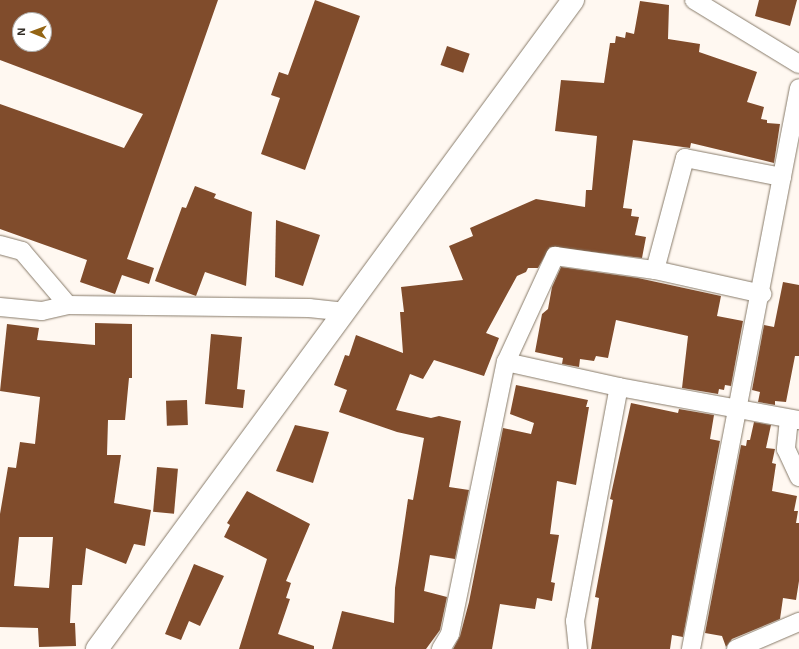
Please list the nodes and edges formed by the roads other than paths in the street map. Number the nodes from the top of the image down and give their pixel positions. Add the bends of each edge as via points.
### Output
1 (573, 0) edge
2 (694, 0) edge
3 (799, 64) edge
4 (799, 88) edge
5 (782, 177) junction
6 (0, 245) edge
7 (655, 270) junction
8 (762, 294) junction
9 (68, 304) junction
10 (0, 307) edge
11 (346, 312) junction
12 (506, 362) junction
13 (619, 387) junction
14 (739, 410) junction
15 (794, 420) edge
16 (799, 476) edge
17 (799, 622) edge
18 (97, 649) edge
19 (442, 649) edge
20 (578, 649) edge
21 (691, 649) edge
22 (736, 649) edge

1 - 11 street
2 - 3 street
4 - 5 street
5 - 7 street via 685,158
5 - 8 street
6 - 9 street via 22,251
7 - 8 street
7 - 12 street via 555,256
8 - 14 street
9 - 10 street via 42,311
9 - 11 street via 309,308
11 - 18 street
12 - 13 street
12 - 19 street via 450,634
13 - 14 street
13 - 20 street via 575,621
14 - 15 street
14 - 21 street
15 - 16 street via 786,449
17 - 22 street

